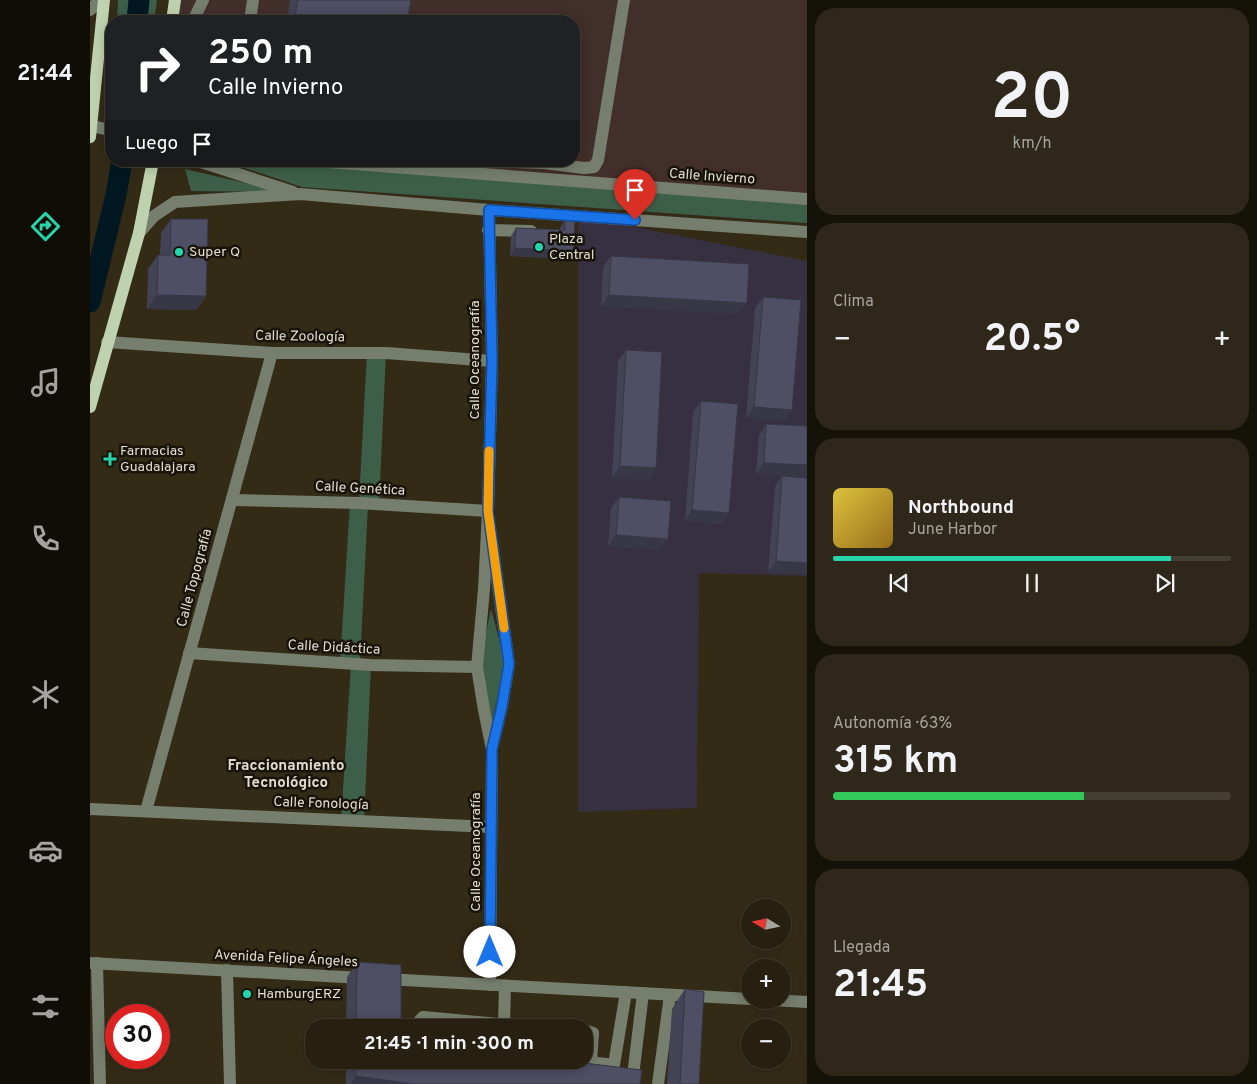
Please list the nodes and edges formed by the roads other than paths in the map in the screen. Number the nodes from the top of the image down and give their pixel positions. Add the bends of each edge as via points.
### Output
1 (100, 0) edge
2 (104, 0) edge
3 (174, 0) edge
4 (203, 0) edge
5 (253, 0) edge
6 (624, 0) edge
7 (90, 10) edge
8 (173, 15) edge
9 (196, 15) edge
10 (251, 15) edge
11 (96, 130) edge
12 (152, 167) edge
13 (217, 167) edge
14 (393, 167) edge
15 (576, 167) edge
16 (300, 194) junction
17 (807, 199) edge
18 (489, 210) junction
19 (488, 230) junction
20 (539, 231) edge
21 (807, 232) edge
22 (139, 233) junction
23 (107, 342) junction
24 (272, 353) junction
25 (492, 361) junction
26 (90, 407) edge
27 (232, 500) junction
28 (488, 511) junction
29 (189, 653) junction
30 (477, 667) junction
31 (492, 749) junction
32 (90, 809) edge
33 (146, 811) junction
34 (491, 827) junction
35 (94, 963) edge
36 (227, 970) junction
37 (490, 984) junction
38 (505, 986) junction
39 (626, 992) junction
40 (643, 993) junction
41 (670, 995) junction
42 (741, 999) edge
43 (791, 1001) edge
44 (807, 1002) edge
45 (421, 1019) edge
46 (443, 1019) edge
47 (504, 1019) edge
48 (593, 1062) edge
49 (100, 1084) edge
50 (230, 1084) edge
51 (632, 1084) edge
52 (658, 1084) edge

1 - 7 street
2 - 11 main road
3 - 8 main road
4 - 9 street
5 - 10 street
6 - 15 street via 598,160 594,167
12 - 22 main road
13 - 16 street
14 - 17 street, Calle Invierno
16 - 18 street
16 - 22 street via 175,202 154,216
18 - 19 street, Calle Oceanografía
18 - 21 street
19 - 20 street
19 - 25 street, Calle Oceanografía
22 - 23 main road
23 - 24 street, Calle Zoología
23 - 26 main road
24 - 25 street, Calle Zoología via 386,353
24 - 27 street, Calle Topografía
25 - 28 street, Calle Oceanografía
27 - 28 street, Calle Genética
27 - 29 street, Calle Topografía
28 - 30 street, Calle Oceanografía
28 - 31 street, Calle Oceanografía via 509,664
29 - 30 street, Calle Didáctica via 366,665
29 - 33 street, Calle Topografía
30 - 31 street, Calle Oceanografía
31 - 34 street, Calle Oceanografía
32 - 33 street, Calle Fonología
33 - 34 street, Calle Fonología
34 - 37 street, Calle Oceanografía
35 - 36 street, Avenida Felipe Ángeles
35 - 49 street
36 - 37 street, Avenida Felipe Ángeles
36 - 50 street
37 - 38 street, Avenida Felipe Ángeles
38 - 39 street, Avenida Felipe Ángeles
38 - 47 street
39 - 40 street, Avenida Felipe Ángeles
39 - 48 street via 614,1065
40 - 41 street, Avenida Felipe Ángeles
40 - 51 street
41 - 42 street, Avenida Felipe Ángeles
41 - 52 street
43 - 44 street
45 - 46 street

